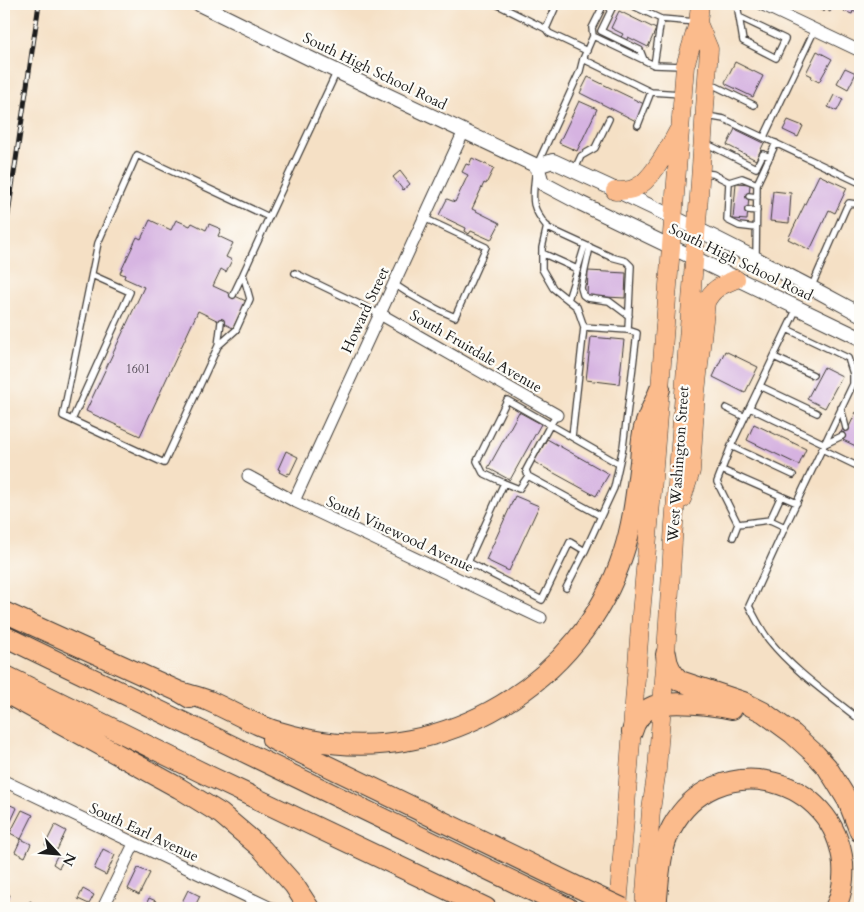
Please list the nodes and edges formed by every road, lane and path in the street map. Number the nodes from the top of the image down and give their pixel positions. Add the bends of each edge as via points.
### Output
1 (199, 4) edge
2 (496, 4) edge
3 (557, 4) edge
4 (604, 4) edge
5 (614, 4) edge
6 (629, 4) edge
7 (700, 4) edge
8 (737, 4) edge
9 (761, 4) edge
10 (739, 17) junction
11 (661, 19) junction
12 (698, 23) junction
13 (546, 29) junction
14 (815, 29) junction
15 (593, 36) junction
16 (587, 51) junction
17 (860, 51) edge
18 (583, 60) junction
19 (644, 60) junction
20 (654, 65) junction
21 (685, 66) junction
22 (337, 71) junction
23 (707, 83) junction
24 (651, 92) junction
25 (683, 94) junction
26 (754, 105) dead end
27 (705, 115) junction
28 (609, 119) dead end
29 (638, 125) dead end
30 (680, 128) junction
31 (464, 131) junction
32 (764, 137) junction
33 (703, 142) junction
34 (776, 143) junction
35 (770, 157) junction
36 (537, 166) junction
37 (574, 171) junction
38 (701, 173) junction
39 (729, 182) junction
40 (860, 183) edge
41 (757, 184) junction
42 (615, 190) junction
43 (749, 196) dead end
44 (757, 197) junction
45 (860, 206) edge
46 (748, 210) dead end
47 (757, 211) junction
48 (269, 217) junction
49 (424, 218) junction
50 (673, 218) junction
51 (547, 226) junction
52 (756, 228) junction
53 (696, 229) junction
54 (588, 246) junction
55 (671, 246) junction
56 (542, 253) junction
57 (694, 258) junction
58 (756, 259) junction
59 (577, 269) junction
60 (295, 273) dead end
61 (244, 274) junction
62 (92, 275) junction
63 (736, 279) junction
64 (394, 284) junction
65 (811, 288) junction
66 (233, 295) dead end
67 (568, 300) junction
68 (797, 308) junction
69 (380, 314) junction
70 (860, 314) edge
71 (629, 316) junction
72 (221, 322) dead end
73 (584, 327) junction
74 (787, 329) junction
75 (628, 330) junction
76 (860, 338) edge
77 (218, 346) junction
78 (774, 357) junction
79 (860, 358) edge
80 (853, 374) junction
81 (812, 375) dead end
82 (860, 378) edge
83 (853, 384) junction
84 (760, 386) junction
85 (660, 390) junction
86 (726, 408) dead end
87 (750, 408) junction
88 (841, 408) junction
89 (817, 413) dead end
90 (557, 415) joint
91 (745, 417) junction
92 (72, 420) junction
93 (550, 425) junction
94 (846, 428) dead end
95 (842, 436) dead end
96 (572, 437) junction
97 (732, 446) junction
98 (823, 447) junction
99 (860, 458) edge
100 (619, 464) junction
101 (722, 470) junction
102 (793, 475) dead end
103 (248, 476) dead end
104 (528, 476) junction
105 (504, 483) junction
106 (781, 496) junction
107 (294, 500) junction
108 (797, 503) junction
109 (601, 516) junction
110 (770, 520) junction
111 (674, 524) junction
112 (738, 524) junction
113 (785, 527) junction
114 (732, 537) dead end
115 (585, 551) junction
116 (566, 588) dead end
117 (4, 612) edge
118 (541, 618) dead end
119 (4, 636) edge
120 (666, 654) junction
121 (4, 675) edge
122 (4, 692) edge
123 (180, 692) junction
124 (662, 705) junction
125 (860, 720) edge
126 (779, 724) junction
127 (632, 732) junction
128 (4, 781) edge
129 (860, 832) edge
130 (134, 844) junction
131 (103, 908) edge
132 (271, 908) edge
133 (309, 908) edge
134 (486, 908) edge
135 (568, 908) edge
136 (620, 908) edge
137 (644, 908) edge
138 (656, 908) edge
139 (835, 908) edge

1 - 22 street, South High School Road
2 - 13 lane
3 - 13 lane
4 - 15 lane via 592,28
5 - 19 lane via 601,31 640,50
6 - 11 lane
7 - 12 main road, West Washington Street
8 - 10 lane
9 - 14 street
10 - 10 lane via 743,41 776,58 785,39
11 - 12 lane
11 - 20 lane
12 - 21 main road, West Washington Street
12 - 23 main road, West Washington Street via 709,49
13 - 16 lane
14 - 17 street
14 - 32 lane
15 - 16 lane
15 - 19 lane
16 - 18 lane
18 - 24 lane
18 - 36 lane
19 - 20 lane
20 - 21 lane
21 - 25 main road, West Washington Street
22 - 31 street, South High School Road
22 - 48 lane
23 - 26 lane
23 - 27 main road, West Washington Street
24 - 25 lane
24 - 29 lane
25 - 30 main road, West Washington Street
27 - 32 lane via 724,119
27 - 33 main road, West Washington Street
28 - 37 lane via 595,148 581,156
30 - 42 main road via 643,183 630,190
30 - 50 main road, West Washington Street
31 - 36 street, South High School Road
31 - 49 street, Howard Street
32 - 34 lane
33 - 35 lane via 756,168 763,154
33 - 38 main road, West Washington Street
34 - 35 lane
34 - 40 lane
35 - 41 lane
36 - 37 street, South High School Road via 553,161
36 - 51 lane via 533,203
36 - 55 street, South High School Road via 542,183
37 - 42 street, South High School Road
38 - 39 lane via 713,174
38 - 53 main road, West Washington Street
39 - 41 lane via 742,178
39 - 52 lane via 732,194 727,220 739,226
41 - 44 lane
42 - 50 street, South High School Road
43 - 44 lane
44 - 47 lane
45 - 65 lane via 849,203 846,208
46 - 47 lane
47 - 52 lane
48 - 61 lane
48 - 62 lane via 137,155 98,243
49 - 64 street, Howard Street
49 - 64 lane via 486,246 455,316 412,297
50 - 53 street, South High School Road
50 - 55 main road, West Washington Street
51 - 54 lane
51 - 56 lane
52 - 58 lane
53 - 57 main road, West Washington Street
53 - 58 street, South High School Road
54 - 59 lane
54 - 71 lane via 631,266
54 - 71 lane via 581,288 583,295 610,301
55 - 57 street, South High School Road
55 - 85 main road, West Washington Street
56 - 59 lane
56 - 67 lane via 542,269 553,288
57 - 63 street, South High School Road
57 - 111 main road, West Washington Street
58 - 65 street, South High School Road
59 - 67 lane
60 - 69 lane
61 - 66 lane
61 - 77 lane via 250,299 236,330
62 - 92 lane via 63,416
62 - 92 lane via 130,292
63 - 68 street, South High School Road
63 - 111 main road via 716,289 706,302 691,471
64 - 69 street, Howard Street
65 - 70 street, South High School Road
67 - 73 lane via 577,307
68 - 74 lane
68 - 76 street, South High School Road
69 - 90 street, South Fruitdale Avenue
69 - 107 street, Howard Street
71 - 75 lane
72 - 77 lane
73 - 75 lane
73 - 96 lane
74 - 78 lane
74 - 80 lane via 848,358
75 - 100 lane via 638,333
77 - 92 lane via 164,463
78 - 81 lane
78 - 84 lane
79 - 80 lane
80 - 83 lane
82 - 83 lane
83 - 88 lane
84 - 87 lane
84 - 89 lane
85 - 123 highway via 644,428 633,514 624,554 607,595 580,638 557,663 497,708 477,719 418,739 381,744 335,744 278,732
85 - 127 main road, West Washington Street
86 - 91 lane
87 - 91 lane
87 - 98 lane
88 - 94 lane
88 - 98 lane
90 - 93 lane
91 - 97 lane
93 - 96 lane
93 - 104 lane via 526,470
93 - 105 lane via 507,400 477,461 483,473
95 - 98 lane
96 - 100 lane
97 - 101 lane
97 - 102 lane
98 - 99 lane via 857,466
98 - 108 lane
100 - 109 lane via 614,488
101 - 106 lane
101 - 112 lane via 717,482
103 - 107 street, South Vinewood Avenue
104 - 105 lane via 519,489
104 - 109 lane
105 - 115 lane via 468,562 542,600 570,542
106 - 108 lane
106 - 110 lane
107 - 118 street, South Vinewood Avenue
108 - 113 lane
109 - 115 lane
110 - 112 lane
110 - 113 lane
111 - 120 main road, West Washington Street
112 - 114 lane
113 - 125 lane via 748,606 780,652
115 - 116 lane
117 - 123 highway
119 - 135 highway
120 - 124 main road, West Washington Street
120 - 126 highway via 667,665 680,681 743,702
121 - 134 highway
122 - 133 highway via 221,814 262,849 294,885
123 - 136 highway, bridge via 204,707
124 - 126 highway via 710,705
124 - 127 highway via 643,713
124 - 137 main road, West Washington Street
126 - 129 highway via 828,767 848,801
127 - 136 main road, West Washington Street
128 - 130 street, South Earl Avenue
130 - 131 street
130 - 132 street, South Earl Avenue
138 - 139 highway via 666,840 684,809 717,785 754,779 794,790 817,806 830,823 837,836 843,862 841,891

